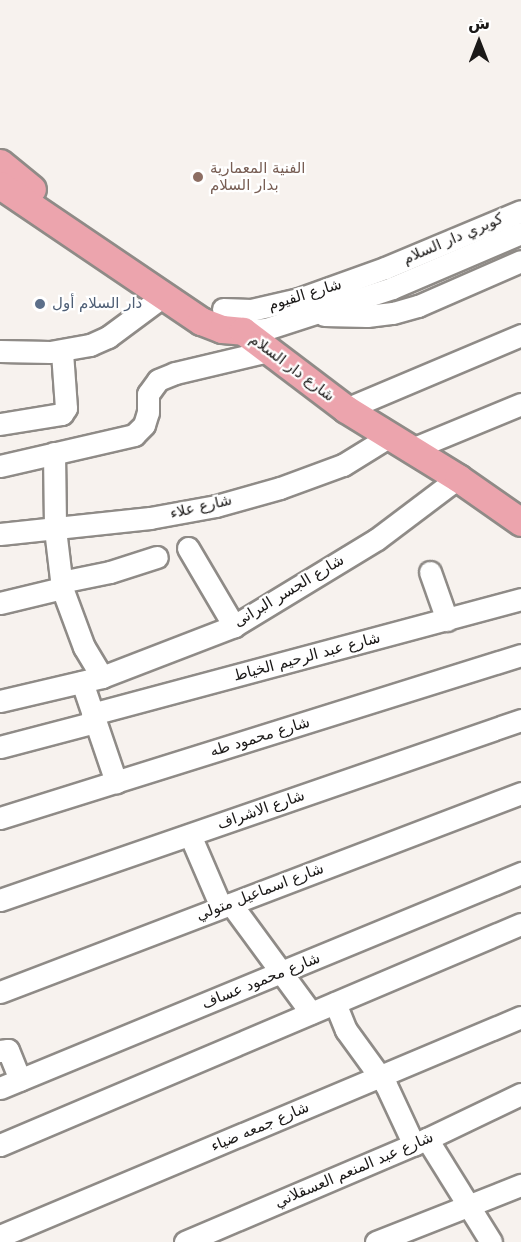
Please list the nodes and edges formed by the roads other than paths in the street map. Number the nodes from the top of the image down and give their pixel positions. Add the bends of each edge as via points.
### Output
1 (0, 163) edge
2 (0, 185) edge
3 (521, 211) edge
4 (521, 232) edge
5 (521, 261) edge
6 (385, 268) joint
7 (392, 288) joint
8 (162, 297) junction
9 (223, 309) joint
10 (312, 314) junction
11 (243, 331) junction
12 (521, 335) edge
13 (0, 351) edge
14 (268, 351) junction
15 (62, 352) junction
16 (521, 404) edge
17 (346, 409) junction
18 (0, 424) edge
19 (401, 443) junction
20 (54, 453) junction
21 (0, 466) edge
22 (458, 478) junction
23 (519, 517) edge
24 (55, 529) junction
25 (0, 534) edge
26 (188, 548) dead end
27 (157, 557) dead end
28 (430, 572) dead end
29 (62, 585) junction
30 (521, 599) edge
31 (0, 603) edge
32 (447, 620) junction
33 (234, 626) junction
34 (521, 655) edge
35 (92, 679) junction
36 (0, 701) edge
37 (94, 718) junction
38 (521, 720) edge
39 (0, 747) edge
40 (116, 782) junction
41 (521, 793) edge
42 (0, 818) edge
43 (190, 835) junction
44 (521, 873) edge
45 (0, 900) edge
46 (226, 905) junction
47 (521, 924) edge
48 (281, 972) junction
49 (0, 992) edge
50 (335, 1003) junction
51 (311, 1014) junction
52 (521, 1017) edge
53 (0, 1051) edge
54 (381, 1076) junction
55 (20, 1080) junction
56 (0, 1088) edge
57 (521, 1094) edge
58 (420, 1142) junction
59 (0, 1145) edge
60 (521, 1185) edge
61 (467, 1204) junction
62 (0, 1236) edge
63 (185, 1242) edge
64 (376, 1242) edge
65 (491, 1242) edge

1 - 9 main road via 22,183 195,300
2 - 8 main road, شارع دار السلام
3 - 6 street, كوبري دار السلام
4 - 7 street, كوبري دار السلام
5 - 10 street via 393,313
6 - 9 street, شارع الفيوم via 270,307
7 - 10 street, شارع الفيوم
8 - 11 main road, شارع دار السلام via 211,325
8 - 15 street via 108,337
10 - 11 street, شارع الفيوم via 266,329
11 - 14 main road, شارع دار السلام
12 - 17 street
13 - 15 street
14 - 17 main road, شارع دار السلام
14 - 20 street via 158,380 148,394 144,425 134,435
15 - 18 street via 66,408 62,414
16 - 19 street, شارع علاء
17 - 19 main road, شارع دار السلام
19 - 22 main road, شارع دار السلام
19 - 24 street, شارع علاء via 280,488 216,506 150,519
20 - 21 street
20 - 24 street
22 - 23 main road, شارع دار السلام
22 - 33 street, شارع الجسر البرانى via 376,538
24 - 25 street, شارع علاء
24 - 29 street
26 - 33 street
27 - 29 street
28 - 32 street
29 - 31 street
29 - 35 street
30 - 32 street, شارع عبد الرحيم الخياط
32 - 37 street, شارع عبد الرحيم الخياط
33 - 35 street, شارع الجسر البرانى
34 - 40 street, شارع محمود طه
35 - 36 street, شارع الجسر البرانى
35 - 37 street
37 - 39 street, شارع عبد الرحيم الخياط
37 - 40 street
38 - 43 street, شارع الاشراف
40 - 42 street, شارع محمود طه
41 - 46 street, شارع اسماعيل متولي
43 - 45 street, شارع الاشراف
43 - 46 street
44 - 48 street, شارع محمود عساف
46 - 48 street
46 - 49 street, شارع اسماعيل متولي
47 - 50 street
48 - 51 street
48 - 55 street, شارع محمود عساف
50 - 51 street
50 - 54 street via 345,1030
51 - 59 street
52 - 54 street, شارع جمعه ضياء
53 - 55 street via 8,1050
54 - 58 street
54 - 62 street, شارع جمعه ضياء
55 - 56 street, شارع محمود عساف
57 - 58 street, شارع عبد المنعم العسقلاني
58 - 61 street
58 - 63 street, شارع عبد المنعم العسقلاني
60 - 61 street
61 - 64 street
61 - 65 street

